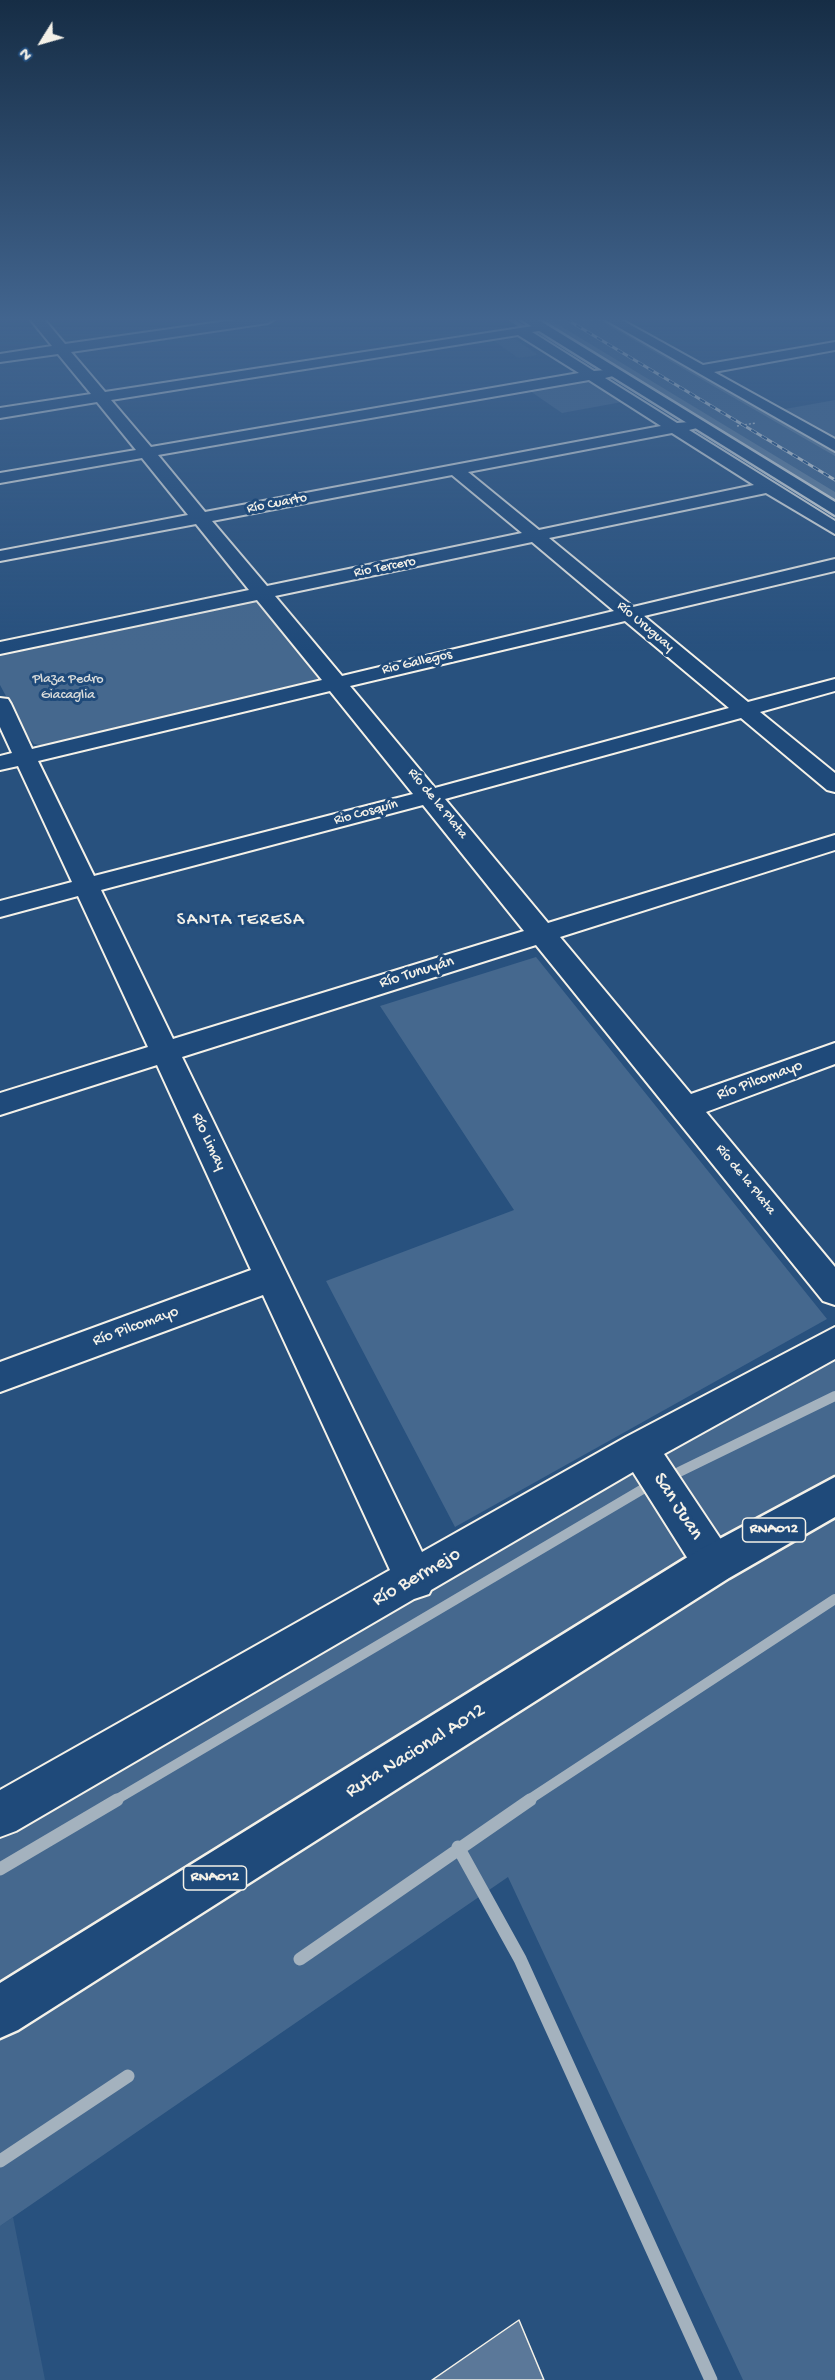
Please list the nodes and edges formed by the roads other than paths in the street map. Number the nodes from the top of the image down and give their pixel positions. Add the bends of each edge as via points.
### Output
1 (129, 430) edge
2 (281, 430) edge
3 (665, 430) edge
4 (679, 430) edge
5 (706, 430) edge
6 (807, 430) edge
7 (835, 446) edge
8 (148, 453) junction
9 (456, 470) junction
10 (0, 478) edge
11 (769, 487) junction
12 (835, 510) edge
13 (203, 518) junction
14 (835, 529) edge
15 (537, 537) junction
16 (0, 556) edge
17 (835, 565) edge
18 (263, 592) junction
19 (629, 614) junction
20 (0, 648) edge
21 (337, 682) junction
22 (835, 685) edge
23 (0, 704) edge
24 (745, 710) junction
25 (12, 760) edge
26 (835, 785) edge
27 (431, 796) junction
28 (835, 842) edge
29 (86, 885) junction
30 (0, 909) edge
31 (542, 933) junction
32 (165, 1052) junction
33 (835, 1053) edge
34 (0, 1104) edge
35 (685, 1108) junction
36 (272, 1277) junction
37 (835, 1291) edge
38 (835, 1342) edge
39 (0, 1377) edge
40 (639, 1449) junction
41 (835, 1496) edge
42 (714, 1564) junction
43 (415, 1580) junction
44 (0, 1815) edge
45 (0, 2012) edge

1 - 8 street, Río de la Plata
2 - 8 street
3 - 9 street, Río Cuarto
4 - 11 street
5 - 12 main road
6 - 7 street
8 - 10 street
8 - 13 street, Río de la Plata
9 - 13 street, Río Cuarto
9 - 15 street, Río Uruguay
11 - 14 street
11 - 15 street, Rio Tercero
13 - 16 street, Río Cuarto
13 - 18 street, Río de la Plata
15 - 18 street, Rio Tercero
15 - 19 street, Río Uruguay
17 - 19 street, Rio Gallegos
18 - 20 street, Rio Tercero
18 - 21 street, Río de la Plata
19 - 21 street, Rio Gallegos
19 - 24 street, Río Uruguay
21 - 25 street, Rio Gallegos
21 - 27 street, Río de la Plata
22 - 24 street, Rio Cosquín
23 - 25 street, Río Limay
24 - 26 street, Río Uruguay
24 - 27 street, Rio Cosquín
25 - 29 street, Río Limay
27 - 29 street, Rio Cosquín
27 - 31 street, Río de la Plata
28 - 31 street, Río Tunuyán
29 - 30 street, Rio Cosquín
29 - 32 street, Río Limay
31 - 32 street, Río Tunuyán
31 - 35 street, Río de la Plata
32 - 34 street, Río Tunuyán
32 - 36 street, Río Limay
33 - 35 street, Río Pilcomayo
35 - 37 street, Río de la Plata
36 - 39 street, Río Pilcomayo
36 - 43 street, Río Limay
38 - 40 street, Río Bermejo
40 - 42 street, San Juan
40 - 43 street, Río Bermejo
41 - 42 main road, Ruta Nacional A012 / RNA012
42 - 45 main road, Ruta Nacional A012 / RNA012
43 - 44 street, Río Bermejo

